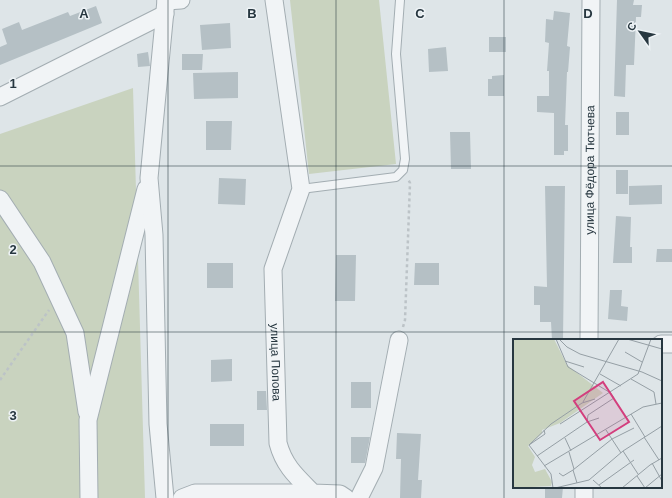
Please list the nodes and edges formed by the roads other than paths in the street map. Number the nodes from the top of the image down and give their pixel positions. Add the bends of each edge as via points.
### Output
1 (274, 0) edge
2 (400, 0) edge
3 (591, 0) edge
4 (170, 4) edge
5 (0, 97) edge
6 (149, 178) junction
7 (301, 189) junction
8 (0, 199) edge
9 (589, 339) edge
10 (399, 340) road end
11 (88, 420) junction
12 (313, 493) junction
13 (89, 498) edge
14 (165, 498) edge
15 (182, 498) edge
16 (346, 498) edge
17 (359, 498) edge

1 - 7 street
2 - 7 lane via 396,54 405,159 402,170 396,177
3 - 9 street, улица Фёдора Тютчева
4 - 5 street
4 - 6 street
6 - 11 street
6 - 14 street via 154,235 158,424
7 - 12 street, улица Попова via 273,269 278,444 281,457 289,469
8 - 11 street via 42,262 75,333
10 - 17 street via 374,468
11 - 13 street
12 - 15 street via 195,493
12 - 16 street via 340,494

